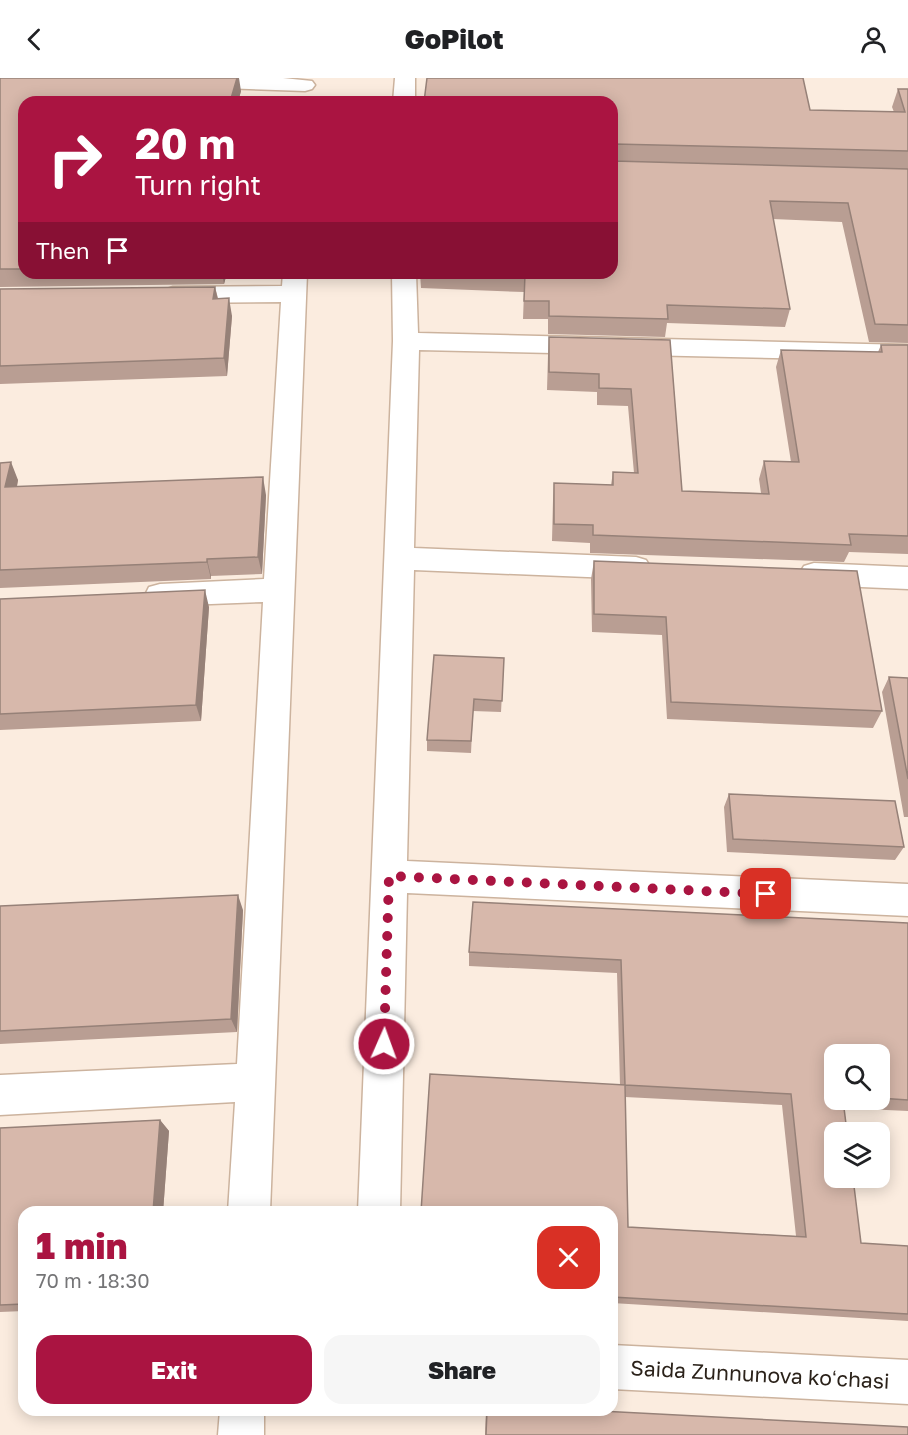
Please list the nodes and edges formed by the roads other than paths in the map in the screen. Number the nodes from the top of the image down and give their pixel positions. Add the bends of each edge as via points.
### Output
1 (112, 78) edge
2 (405, 78) edge
3 (305, 88) edge
4 (404, 96) edge
5 (404, 279) edge
6 (295, 284) edge
7 (153, 296) edge
8 (406, 340) junction
9 (908, 353) edge
10 (399, 558) junction
11 (659, 568) edge
12 (790, 573) edge
13 (908, 578) edge
14 (278, 590) junction
15 (128, 596) edge
16 (389, 876) junction
17 (908, 900) edge
18 (253, 1082) junction
19 (0, 1095) edge
20 (249, 1206) edge
21 (379, 1206) edge
22 (618, 1367) edge
23 (908, 1382) edge
24 (242, 1416) edge
25 (241, 1435) edge

1 - 3 street
2 - 4 street
5 - 8 street
6 - 7 street
6 - 14 street
8 - 9 street
8 - 10 street
10 - 11 street
10 - 16 street
12 - 13 street
14 - 15 street
14 - 18 street
16 - 17 street
16 - 21 street
18 - 19 street
18 - 20 street
22 - 23 street, Saida Zunnunova koʻchasi
24 - 25 street

